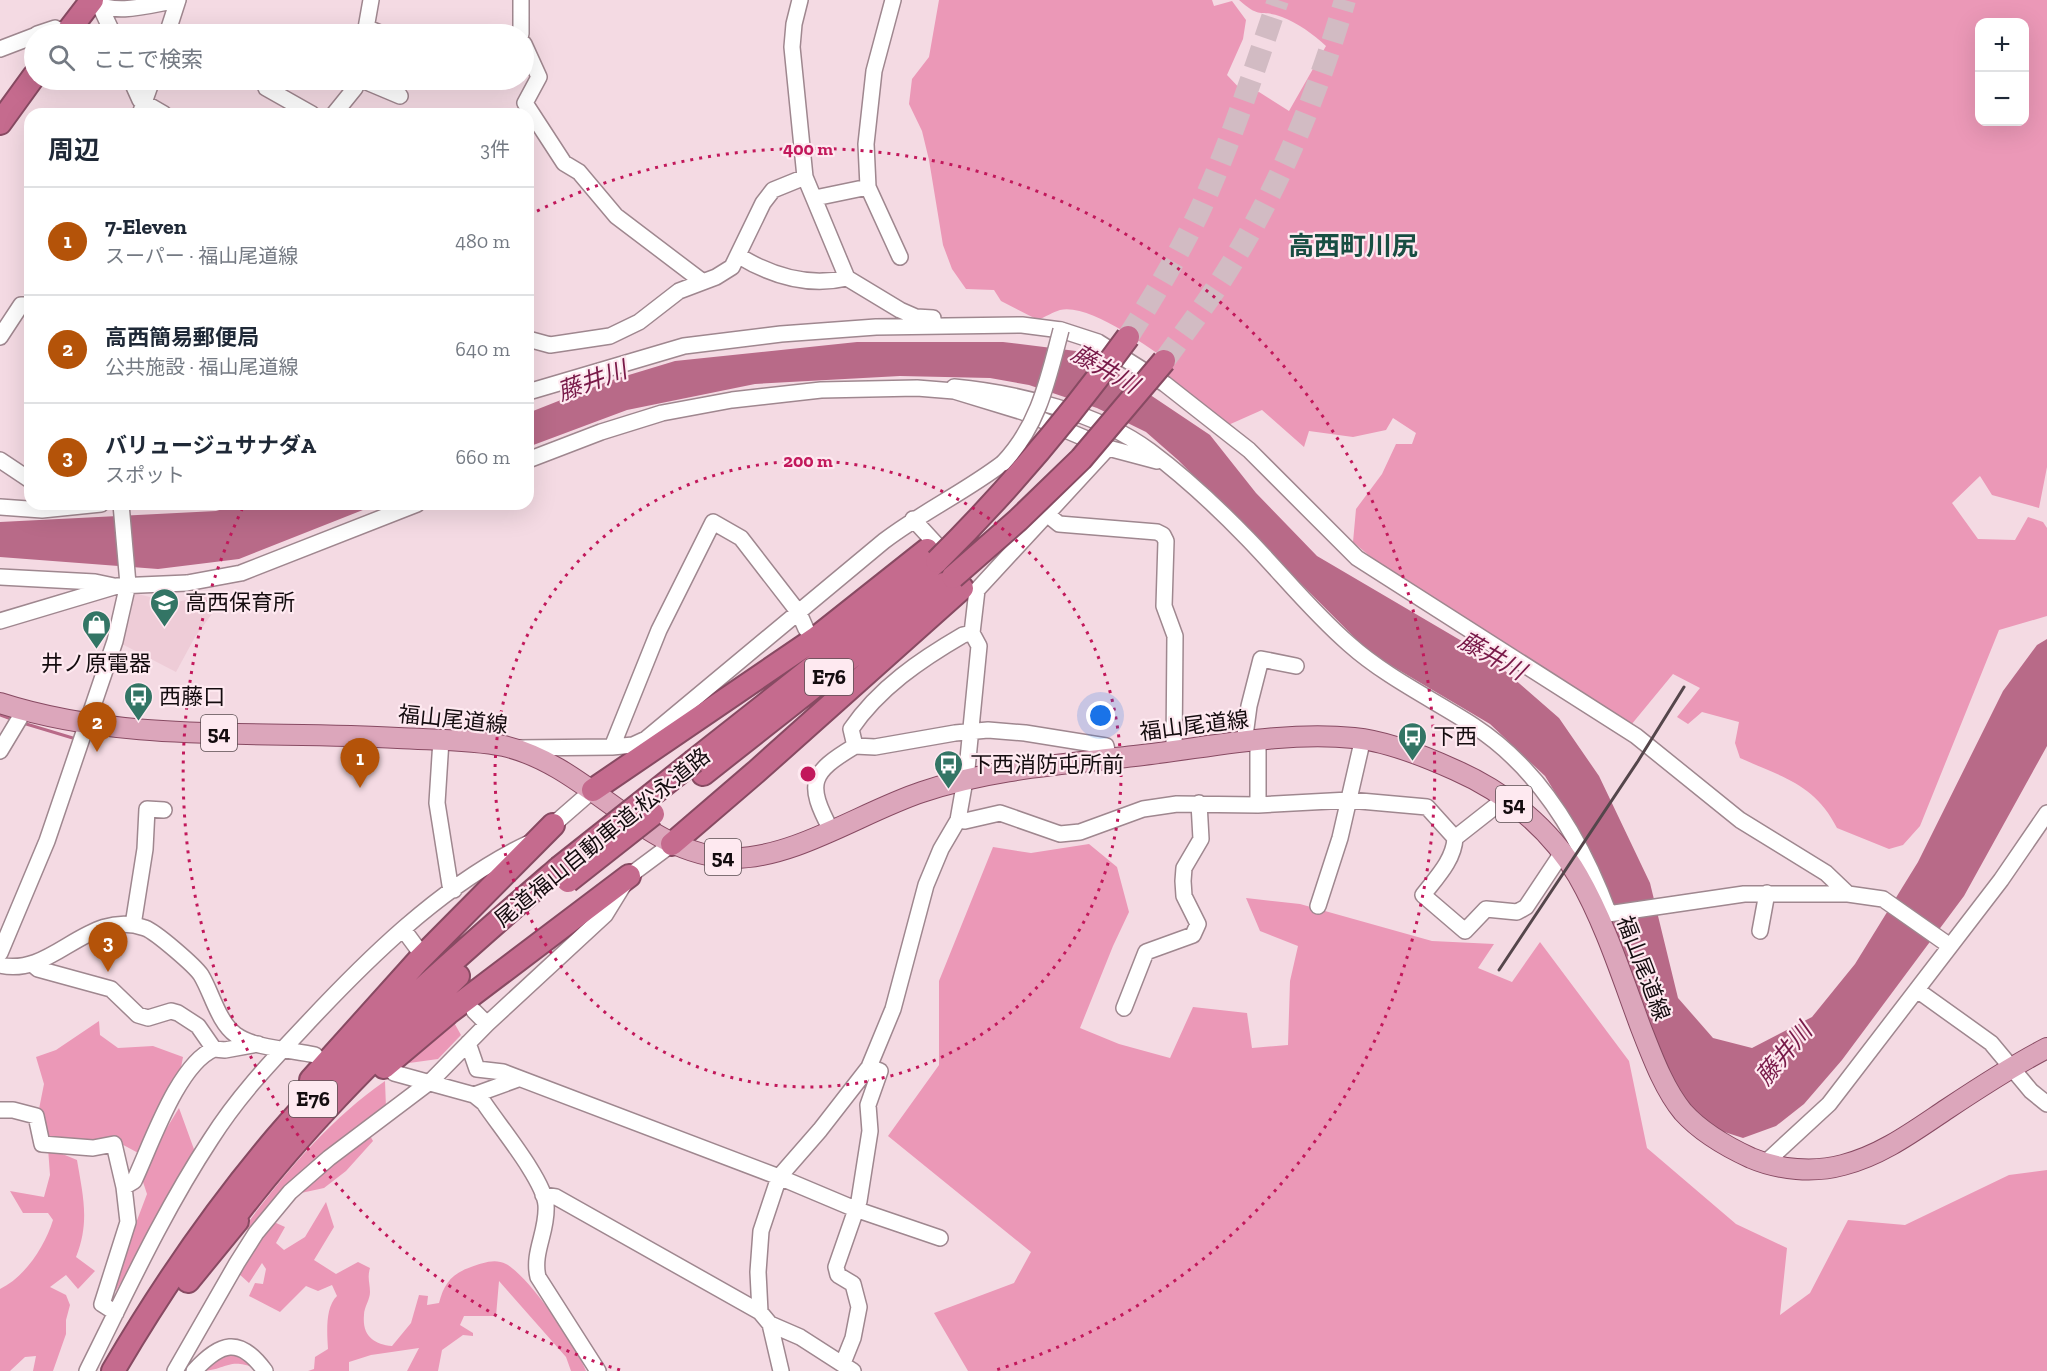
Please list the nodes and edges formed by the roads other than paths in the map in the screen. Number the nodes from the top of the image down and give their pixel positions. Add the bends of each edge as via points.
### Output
1 (178, 0) edge
2 (371, 0) edge
3 (521, 0) edge
4 (800, 0) edge
5 (893, 0) edge
6 (95, 3) edge
7 (75, 24) edge
8 (107, 24) edge
9 (170, 24) edge
10 (367, 24) edge
11 (521, 24) edge
12 (24, 40) edge
13 (0, 49) edge
14 (534, 66) edge
15 (534, 86) edge
16 (24, 90) edge
17 (136, 90) edge
18 (148, 90) edge
19 (270, 90) edge
20 (353, 90) edge
21 (385, 90) edge
22 (532, 90) edge
23 (400, 96) dead end
24 (142, 108) edge
25 (301, 108) edge
26 (339, 108) edge
27 (528, 108) edge
28 (534, 117) edge
29 (0, 123) edge
30 (805, 177) junction
31 (868, 187) junction
32 (815, 198) junction
33 (739, 256) junction
34 (900, 257) dead end
35 (847, 278) junction
36 (704, 282) junction
37 (24, 305) edge
38 (1022, 325) junction
39 (1061, 330) junction
40 (0, 337) edge
41 (1128, 338) tunnel mouth
42 (534, 341) edge
43 (1164, 361) tunnel mouth
44 (534, 390) edge
45 (954, 391) junction
46 (1108, 448) junction
47 (534, 458) edge
48 (0, 460) edge
49 (1162, 463) junction
50 (24, 476) edge
51 (0, 507) edge
52 (24, 509) edge
53 (121, 510) edge
54 (402, 510) edge
55 (1048, 516) junction
56 (913, 519) junction
57 (951, 573) junction
58 (0, 577) edge
59 (124, 583) junction
60 (799, 613) junction
61 (0, 621) edge
62 (806, 629) dead end
63 (972, 633) junction
64 (1296, 666) dead end
65 (0, 703) edge
66 (24, 711) junction
67 (87, 723) junction
68 (971, 731) junction
69 (1363, 738) junction
70 (441, 740) junction
71 (1251, 742) junction
72 (855, 746) junction
73 (612, 747) junction
74 (511, 748) junction
75 (0, 751) edge
76 (1174, 751) junction
77 (1109, 759) junction
78 (965, 779) junction
79 (593, 790) junction
80 (1504, 796) junction
81 (1349, 800) junction
82 (1199, 803) junction
83 (1258, 805) junction
84 (164, 810) dead end
85 (2047, 813) edge
86 (958, 820) junction
87 (553, 825) junction
88 (831, 830) junction
89 (1455, 838) junction
90 (672, 844) junction
91 (1562, 853) junction
92 (564, 875) junction
93 (629, 876) junction
94 (454, 890) junction
95 (1767, 893) junction
96 (1848, 894) junction
97 (1318, 906) dead end
98 (1606, 914) junction
99 (133, 925) junction
100 (403, 929) junction
101 (1760, 931) dead end
102 (1947, 943) junction
103 (417, 948) dead end
104 (0, 953) edge
105 (32, 964) junction
106 (0, 965) edge
107 (1917, 990) junction
108 (1124, 1008) dead end
109 (474, 1011) dead end
110 (487, 1024) junction
111 (235, 1035) junction
112 (468, 1043) junction
113 (258, 1044) junction
114 (284, 1048) junction
115 (2047, 1048) edge
116 (220, 1049) junction
117 (315, 1055) dead end
118 (869, 1066) junction
119 (2010, 1067) junction
120 (394, 1073) dead end
121 (518, 1079) junction
122 (431, 1081) junction
123 (474, 1095) junction
124 (2047, 1104) edge
125 (0, 1110) edge
126 (1764, 1164) junction
127 (779, 1177) junction
128 (124, 1187) junction
129 (543, 1195) junction
130 (855, 1209) junction
131 (203, 1234) junction
132 (940, 1238) dead end
133 (188, 1281) junction
134 (760, 1312) junction
135 (116, 1313) junction
136 (770, 1324) junction
137 (594, 1367) edge
138 (848, 1367) edge
139 (87, 1371) edge
140 (113, 1371) edge
141 (131, 1371) edge
142 (175, 1371) edge
143 (194, 1371) edge
144 (265, 1371) edge
145 (780, 1371) edge

1 - 6 street via 134,7
1 - 9 street
2 - 10 street
3 - 11 street
4 - 30 street via 792,47
5 - 31 street via 873,72 866,144
6 - 7 highway
6 - 8 street
12 - 13 street
14 - 15 street via 539,77
16 - 29 highway
17 - 24 street
18 - 24 street
19 - 25 street
20 - 26 street
21 - 23 street
22 - 27 street via 525,103
28 - 36 street via 564,163 579,172 616,216
30 - 32 street
30 - 33 street via 772,190
31 - 32 street
31 - 34 street
32 - 35 street
33 - 35 street via 771,273 801,281
33 - 36 street via 732,267
35 - 38 street via 916,317
36 - 42 street via 679,291 639,322 610,336 550,345
37 - 40 street
38 - 39 street
38 - 44 street via 876,327 684,346
39 - 56 street, bridge via 1040,407 1020,445 982,479
39 - 96 street via 1098,342 1165,384 1249,450 1357,558 1636,736 1740,819 1826,873
41 - 57 highway, 尾道福山自動車道;松永道路 / E76, bridge via 1013,483
43 - 57 highway, 尾道福山自動車道;松永道路 / E76, bridge via 1081,459 1018,520
45 - 46 street via 1023,412
45 - 47 street via 821,390 732,400 652,416
45 - 49 street via 954,387 989,391 1087,417 1125,435
46 - 49 street
46 - 55 street
48 - 50 street
49 - 98 street via 1196,489 1349,644 1509,753 1556,806 1601,891
51 - 52 street
53 - 59 street
54 - 59 street via 241,573 187,583
55 - 57 street
55 - 76 street via 1059,524 1163,535 1164,606 1175,636
56 - 57 street
56 - 60 street
57 - 63 street
57 - 79 highway via 816,638
57 - 90 highway via 757,771
57 - 92 highway, 尾道福山自動車道;松永道路 / E76, bridge via 867,648 699,768
58 - 59 street
59 - 61 street
59 - 67 street via 115,641
60 - 62 street
60 - 73 street via 656,733 633,745
60 - 73 street via 741,538 713,522 659,630
63 - 68 street via 979,646
63 - 72 street via 963,634 861,702 851,729
64 - 71 street via 1261,659 1249,706
65 - 66 main road, 福山尾道線 / 54
66 - 67 main road, 福山尾道線 / 54
66 - 75 street
67 - 70 main road, 福山尾道線 / 54 via 195,732
67 - 104 street via 47,841
68 - 72 street via 875,747
68 - 77 street via 1025,733 1106,746
68 - 78 street
69 - 71 main road, 福山尾道線 / 54 via 1322,735
69 - 80 main road, 福山尾道線 / 54 via 1455,770
69 - 81 street
70 - 74 main road, 福山尾道線 / 54
70 - 94 street via 437,803
71 - 76 main road, 福山尾道線 / 54
71 - 83 street
72 - 88 street via 830,761 815,783 815,794
73 - 74 street
74 - 79 main road, 福山尾道線 / 54 via 540,758
76 - 77 main road, 福山尾道線 / 54
77 - 78 main road, 福山尾道線 / 54
78 - 86 street
78 - 88 main road, 福山尾道線 / 54 via 918,793
79 - 87 street
79 - 90 main road, 福山尾道線 / 54
80 - 89 street
80 - 91 main road, 福山尾道線 / 54 via 1534,820
81 - 83 street
81 - 89 street via 1427,807
81 - 97 street
82 - 83 street
82 - 86 street via 1143,809 1080,832 1060,834 1000,813
82 - 108 street via 1201,839 1184,868 1183,881 1184,896 1198,924 1193,935 1146,952
84 - 99 street via 147,809
85 - 102 street via 2001,880
86 - 118 street via 926,885 892,1009
87 - 94 street
87 - 131 highway via 418,961 324,1064 258,1149
88 - 90 main road, 福山尾道線 / 54 via 753,857 704,854
89 - 91 street via 1455,848 1423,895 1465,931 1486,909 1517,912 1526,907
90 - 93 street
91 - 98 main road, 福山尾道線 / 54
92 - 131 highway, 尾道福山自動車道;松永道路 / E76 via 460,953 364,1044 278,1137
92 - 133 highway, 尾道福山自動車道;松永道路 / E76 via 374,1058 291,1147
93 - 110 street via 605,915
93 - 133 highway via 448,1013 385,1066 266,1186
94 - 100 street
95 - 96 street
95 - 98 street
95 - 101 street
96 - 102 street via 1883,898
98 - 126 main road, 福山尾道線 / 54 via 1656,1066 1683,1112 1725,1146
99 - 105 street via 122,922 105,926
99 - 111 street via 147,929 200,973
100 - 103 street
100 - 114 street
102 - 107 street
105 - 106 street
105 - 116 street via 111,989 138,1015 148,1018 171,1011 178,1013 198,1026
107 - 119 street via 1991,1043
107 - 126 street via 1829,1104
109 - 110 street
110 - 112 street
111 - 113 street
111 - 116 street via 235,1042
112 - 121 street via 477,1069 503,1072
112 - 122 street
113 - 114 street
113 - 116 street
114 - 117 street
114 - 135 street via 258,1074 210,1139
115 - 119 main road, 福山尾道線 / 54
116 - 128 street via 203,1054 184,1075 134,1181
118 - 127 street
118 - 130 street via 880,1071 868,1105 866,1171
119 - 124 street
119 - 126 main road, 福山尾道線 / 54 via 1866,1158 1809,1170
120 - 122 street
121 - 123 street
121 - 127 street
122 - 123 street
122 - 142 street via 328,1158 290,1192 256,1233
123 - 129 street via 484,1104
125 - 128 street via 36,1116 42,1144 93,1148 114,1144
127 - 130 street
127 - 134 street via 761,1231
128 - 135 street via 128,1222 102,1304
129 - 134 street via 556,1197
129 - 137 street via 545,1222 535,1262 538,1277
130 - 132 street
130 - 138 street via 836,1267 838,1275 853,1284 859,1307
131 - 140 highway, 尾道福山自動車道;松永道路 / E76
133 - 141 highway, 尾道福山自動車道;松永道路 / E76
134 - 136 street
135 - 139 street
136 - 138 street via 800,1337
136 - 145 street
143 - 144 street via 222,1347 255,1357

